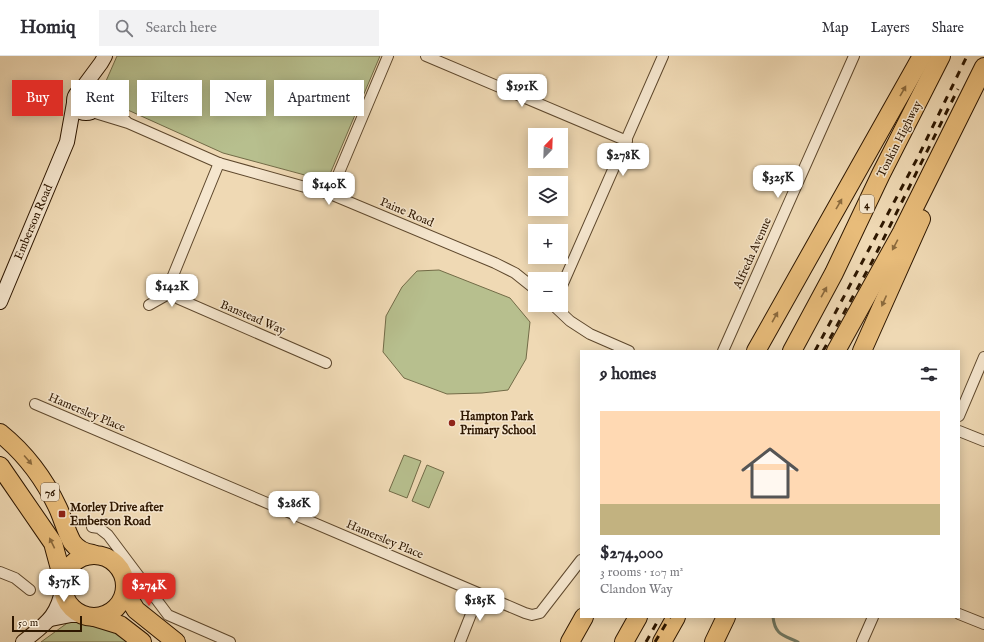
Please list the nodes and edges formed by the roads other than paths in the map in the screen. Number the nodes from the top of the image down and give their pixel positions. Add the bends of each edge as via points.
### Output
1 (388, 56) edge
2 (426, 56) edge
3 (663, 56) edge
4 (854, 56) edge
5 (922, 56) edge
6 (941, 56) edge
7 (103, 60) edge
8 (983, 70) edge
9 (88, 80) edge
10 (100, 80) edge
11 (72, 116) edge
12 (88, 116) edge
13 (104, 116) edge
14 (120, 116) edge
15 (128, 123) junction
16 (626, 141) junction
17 (67, 142) junction
18 (219, 163) junction
19 (330, 194) junction
20 (568, 272) edge
21 (528, 283) edge
22 (172, 292) junction
23 (0, 302) edge
24 (150, 305) dead end
25 (562, 312) edge
26 (627, 350) edge
27 (723, 350) edge
28 (757, 350) edge
29 (793, 350) edge
30 (837, 350) edge
31 (862, 350) edge
32 (984, 357) edge
33 (326, 363) dead end
34 (35, 404) dead end
35 (960, 414) edge
36 (960, 430) edge
37 (0, 433) edge
38 (984, 441) edge
39 (0, 466) edge
40 (92, 527) dead end
41 (93, 554) junction
42 (580, 561) edge
43 (0, 572) edge
44 (63, 583) junction
45 (126, 586) junction
46 (30, 590) dead end
47 (479, 594) junction
48 (960, 614) edge
49 (87, 616) junction
50 (583, 618) edge
51 (637, 618) edge
52 (675, 618) edge
53 (726, 618) edge
54 (873, 618) edge
55 (51, 619) junction
56 (984, 624) edge
57 (23, 642) edge
58 (142, 642) edge
59 (176, 642) edge
60 (230, 642) edge
61 (460, 642) edge
62 (570, 642) edge
63 (624, 642) edge
64 (662, 642) edge
65 (714, 642) edge
66 (862, 642) edge

1 - 19 street
2 - 16 street
3 - 16 street
4 - 27 street, Alfreda Avenue
28 -> 5 highway
29 -> 6 highway, Tonkin Highway / 4 via 834,273
7 - 9 street
7 - 10 street
8 -> 30 highway via 902,232
8 -> 31 highway via 937,183
11 - 17 street, Emberson Road
12 - 17 street, Emberson Road
13 - 15 street, Paine Road
14 - 15 street, Paine Road
15 - 18 street, Paine Road
16 - 20 street
17 - 23 street, Emberson Road
18 - 19 street, Paine Road
18 - 22 street via 170,283
19 - 21 street, Paine Road via 494,263 515,273
22 - 24 street
22 - 33 street, Banstead Way via 179,299
25 - 26 street via 590,334
32 - 35 street
34 - 47 street, Hamersley Place
36 - 38 street
37 -> 41 highway, 76 via 16,446 46,484 72,542 81,550
44 -> 39 highway, 76 via 52,543
40 - 60 street via 100,528 108,535 168,615
41 - 44 highway via 73,562
41 - 45 highway via 103,555 120,566
42 - 47 street, Hamersley Place via 540,613 532,615
43 - 46 street via 15,578
44 - 49 highway via 66,601 73,609
44 - 55 street via 57,609
45 - 49 highway via 122,600 113,612 103,616
45 - 59 highway via 136,610
47 - 61 street
48 - 56 street
49 - 55 street via 71,615
49 - 58 highway via 120,625
50 - 62 highway
51 - 63 highway
52 - 64 highway
53 - 65 highway
54 - 66 street
55 - 57 street

